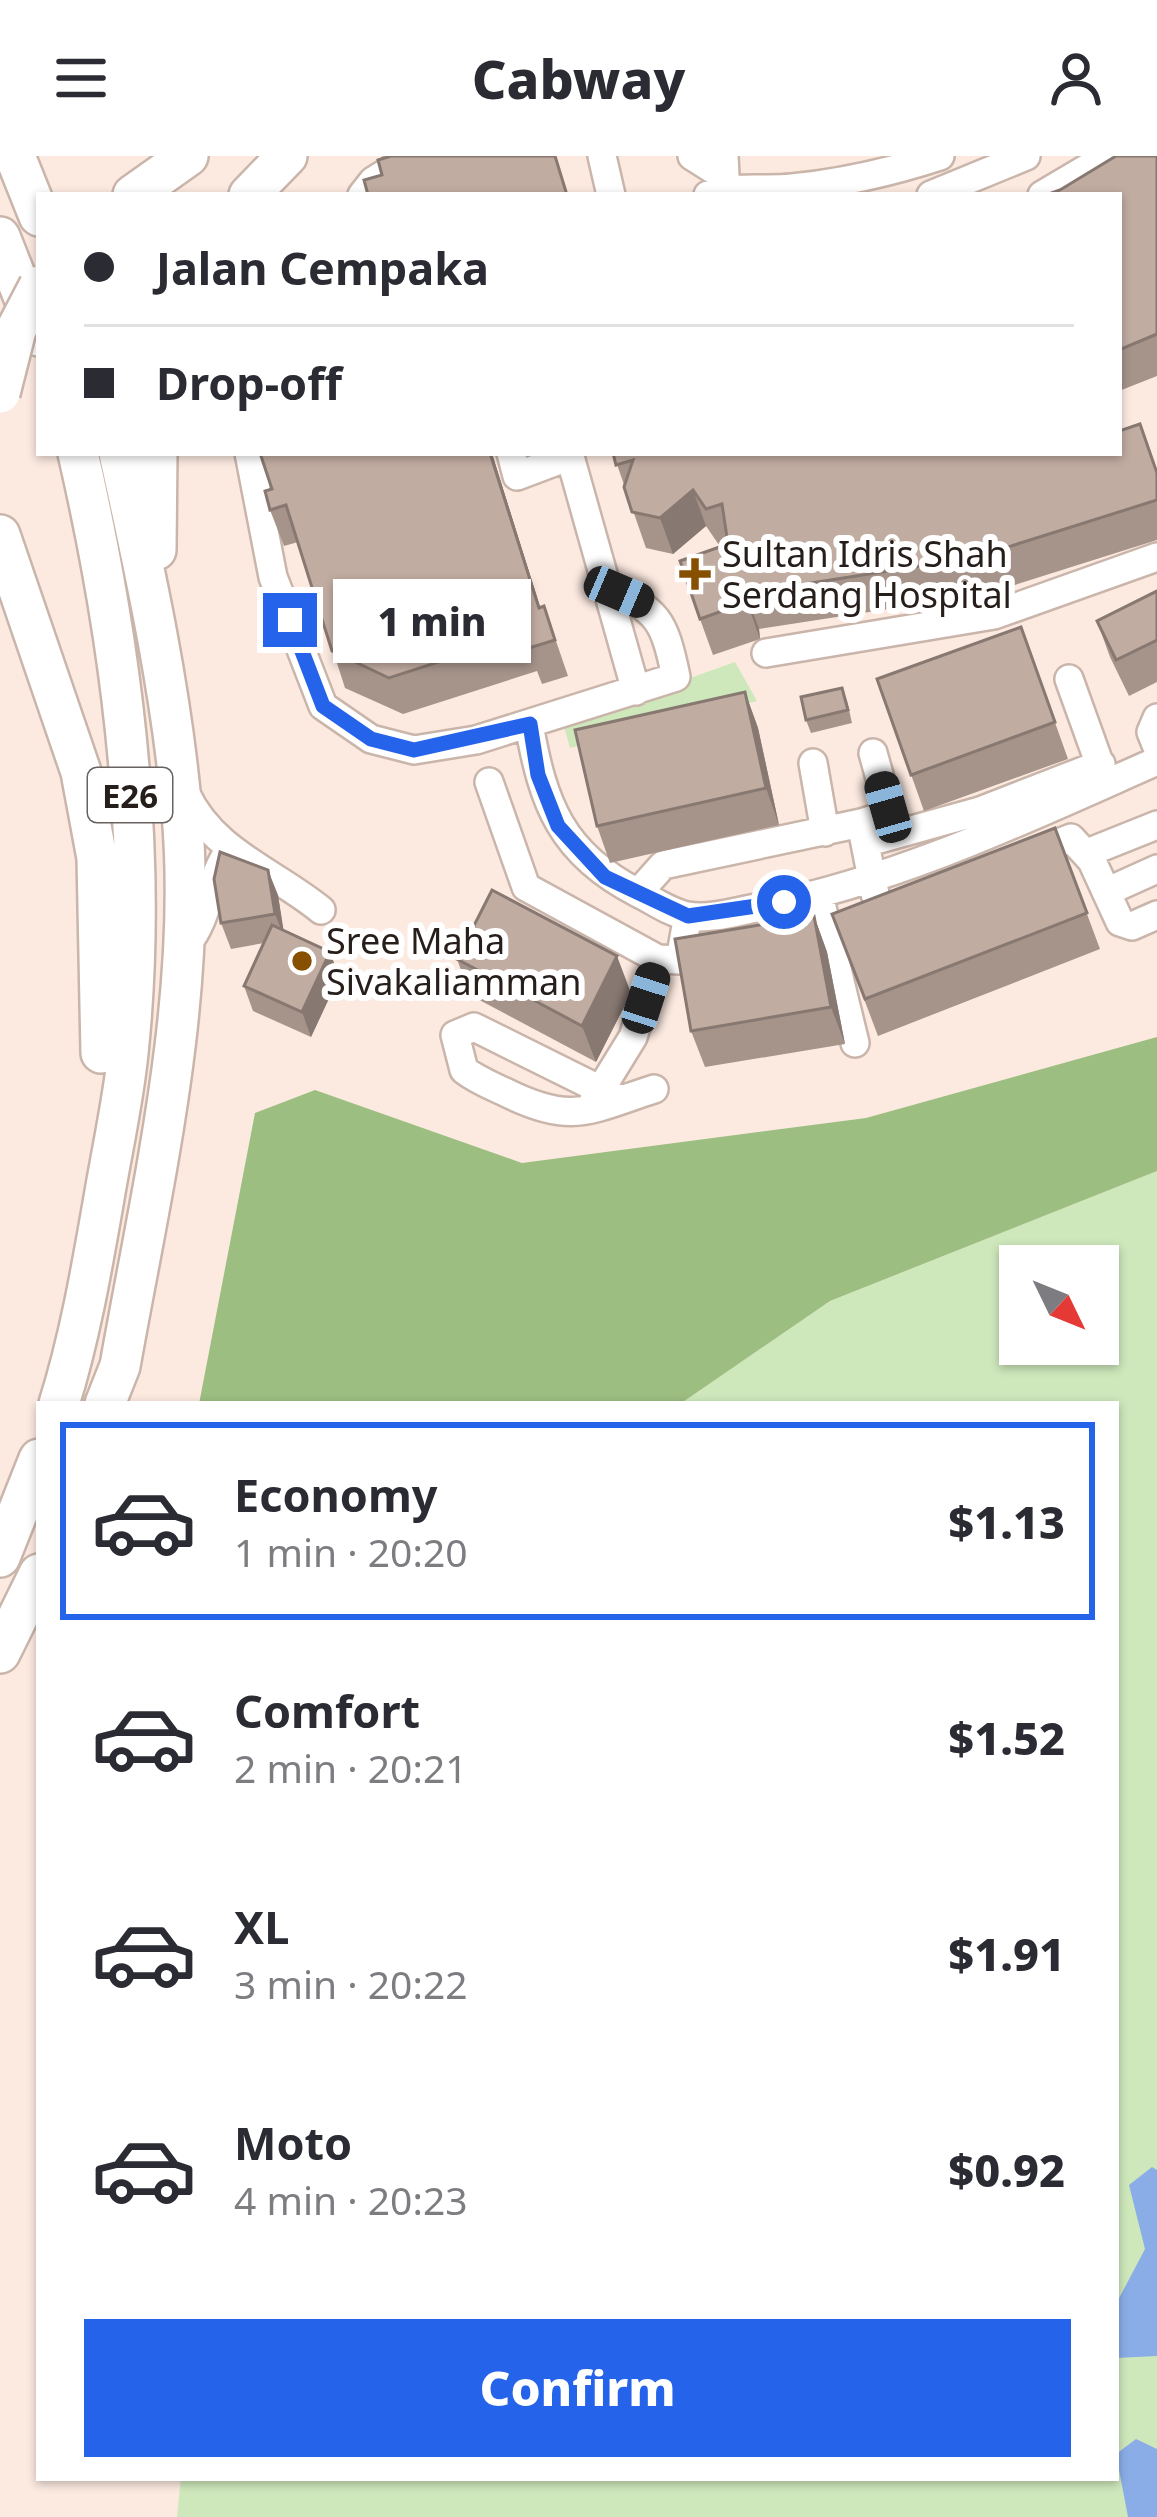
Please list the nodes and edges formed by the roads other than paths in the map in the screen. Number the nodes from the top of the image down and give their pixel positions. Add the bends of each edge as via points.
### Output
1 (15, 156) edge
2 (188, 156) edge
3 (287, 156) edge
4 (413, 156) edge
5 (602, 156) edge
6 (692, 156) edge
7 (940, 156) edge
8 (1026, 156) edge
9 (1108, 156) edge
10 (721, 182) edge
11 (137, 192) edge
12 (252, 192) edge
13 (364, 192) edge
14 (610, 192) edge
15 (938, 192) edge
16 (1047, 192) edge
17 (36, 208) edge
18 (0, 237) edge
19 (36, 292) edge
20 (36, 328) edge
21 (0, 393) edge
22 (79, 456) edge
23 (120, 456) edge
24 (158, 456) edge
25 (250, 456) edge
26 (512, 456) edge
27 (567, 456) edge
28 (570, 456) edge
29 (0, 535) edge
30 (1157, 557) edge
31 (604, 583) junction
32 (156, 642) junction
33 (766, 653) dead end
34 (1069, 679) dead end
35 (636, 691) junction
36 (1157, 718) edge
37 (530, 724) junction
38 (1157, 747) edge
39 (873, 753) dead end
40 (1157, 760) edge
41 (813, 763) dead end
42 (1104, 773) junction
43 (176, 774) junction
44 (489, 782) dead end
45 (1006, 825) junction
46 (1157, 825) edge
47 (825, 832) junction
48 (863, 833) junction
49 (229, 851) junction
50 (1087, 853) junction
51 (1157, 869) edge
52 (872, 881) junction
53 (1106, 892) junction
54 (638, 893) junction
55 (818, 896) junction
56 (910, 902) edge
57 (321, 910) dead end
58 (1157, 915) edge
59 (688, 916) junction
60 (183, 948) junction
61 (681, 959) junction
62 (855, 1043) dead end
63 (655, 1089) dead end
64 (113, 1141) junction
65 (60, 1401) edge
66 (106, 1401) edge
67 (36, 1467) edge
68 (0, 1557) edge
69 (36, 1580) edge
70 (0, 1653) edge

1 - 17 highway
2 - 11 highway
3 - 12 highway
4 - 13 street
5 - 14 street
6 - 10 street
7 - 10 street via 889,173 789,188
8 - 15 street
9 - 16 street
18 - 20 highway
19 - 21 highway, bridge via 16,330
22 - 64 highway, E26 via 108,584 133,824 132,996
23 - 32 highway, E26
24 - 32 highway
25 - 37 street via 273,577 331,714 371,739 414,750
26 - 27 street via 517,476
28 - 31 street
29 - 64 highway via 62,707 98,858 101,1070
30 - 33 street via 994,615
31 - 35 street
31 - 35 street via 662,620 676,677
32 - 43 highway, E26
34 - 42 street
35 - 37 street
36 - 38 street
37 - 54 street via 558,826 605,877
39 - 48 street via 888,807
40 - 42 street
41 - 47 street
42 - 45 street
42 - 48 street via 980,811
43 - 49 street via 195,813
43 - 60 highway, E26
44 - 61 street via 526,886 540,899
45 - 50 street via 1005,864 1071,838
45 - 52 street
46 - 50 street
47 - 48 street
47 - 54 street via 663,865
48 - 52 street
49 - 57 street
49 - 60 street via 205,916
50 - 53 street
51 - 53 street
52 - 55 street
52 - 56 street via 882,908
53 - 58 street via 1125,926
54 - 59 street
55 - 59 street
55 - 62 street via 818,936
59 - 61 street
60 - 66 highway, E26 via 166,1108 120,1366
61 - 63 street via 603,1100
64 - 65 highway, E26
67 - 68 highway
69 - 70 highway

